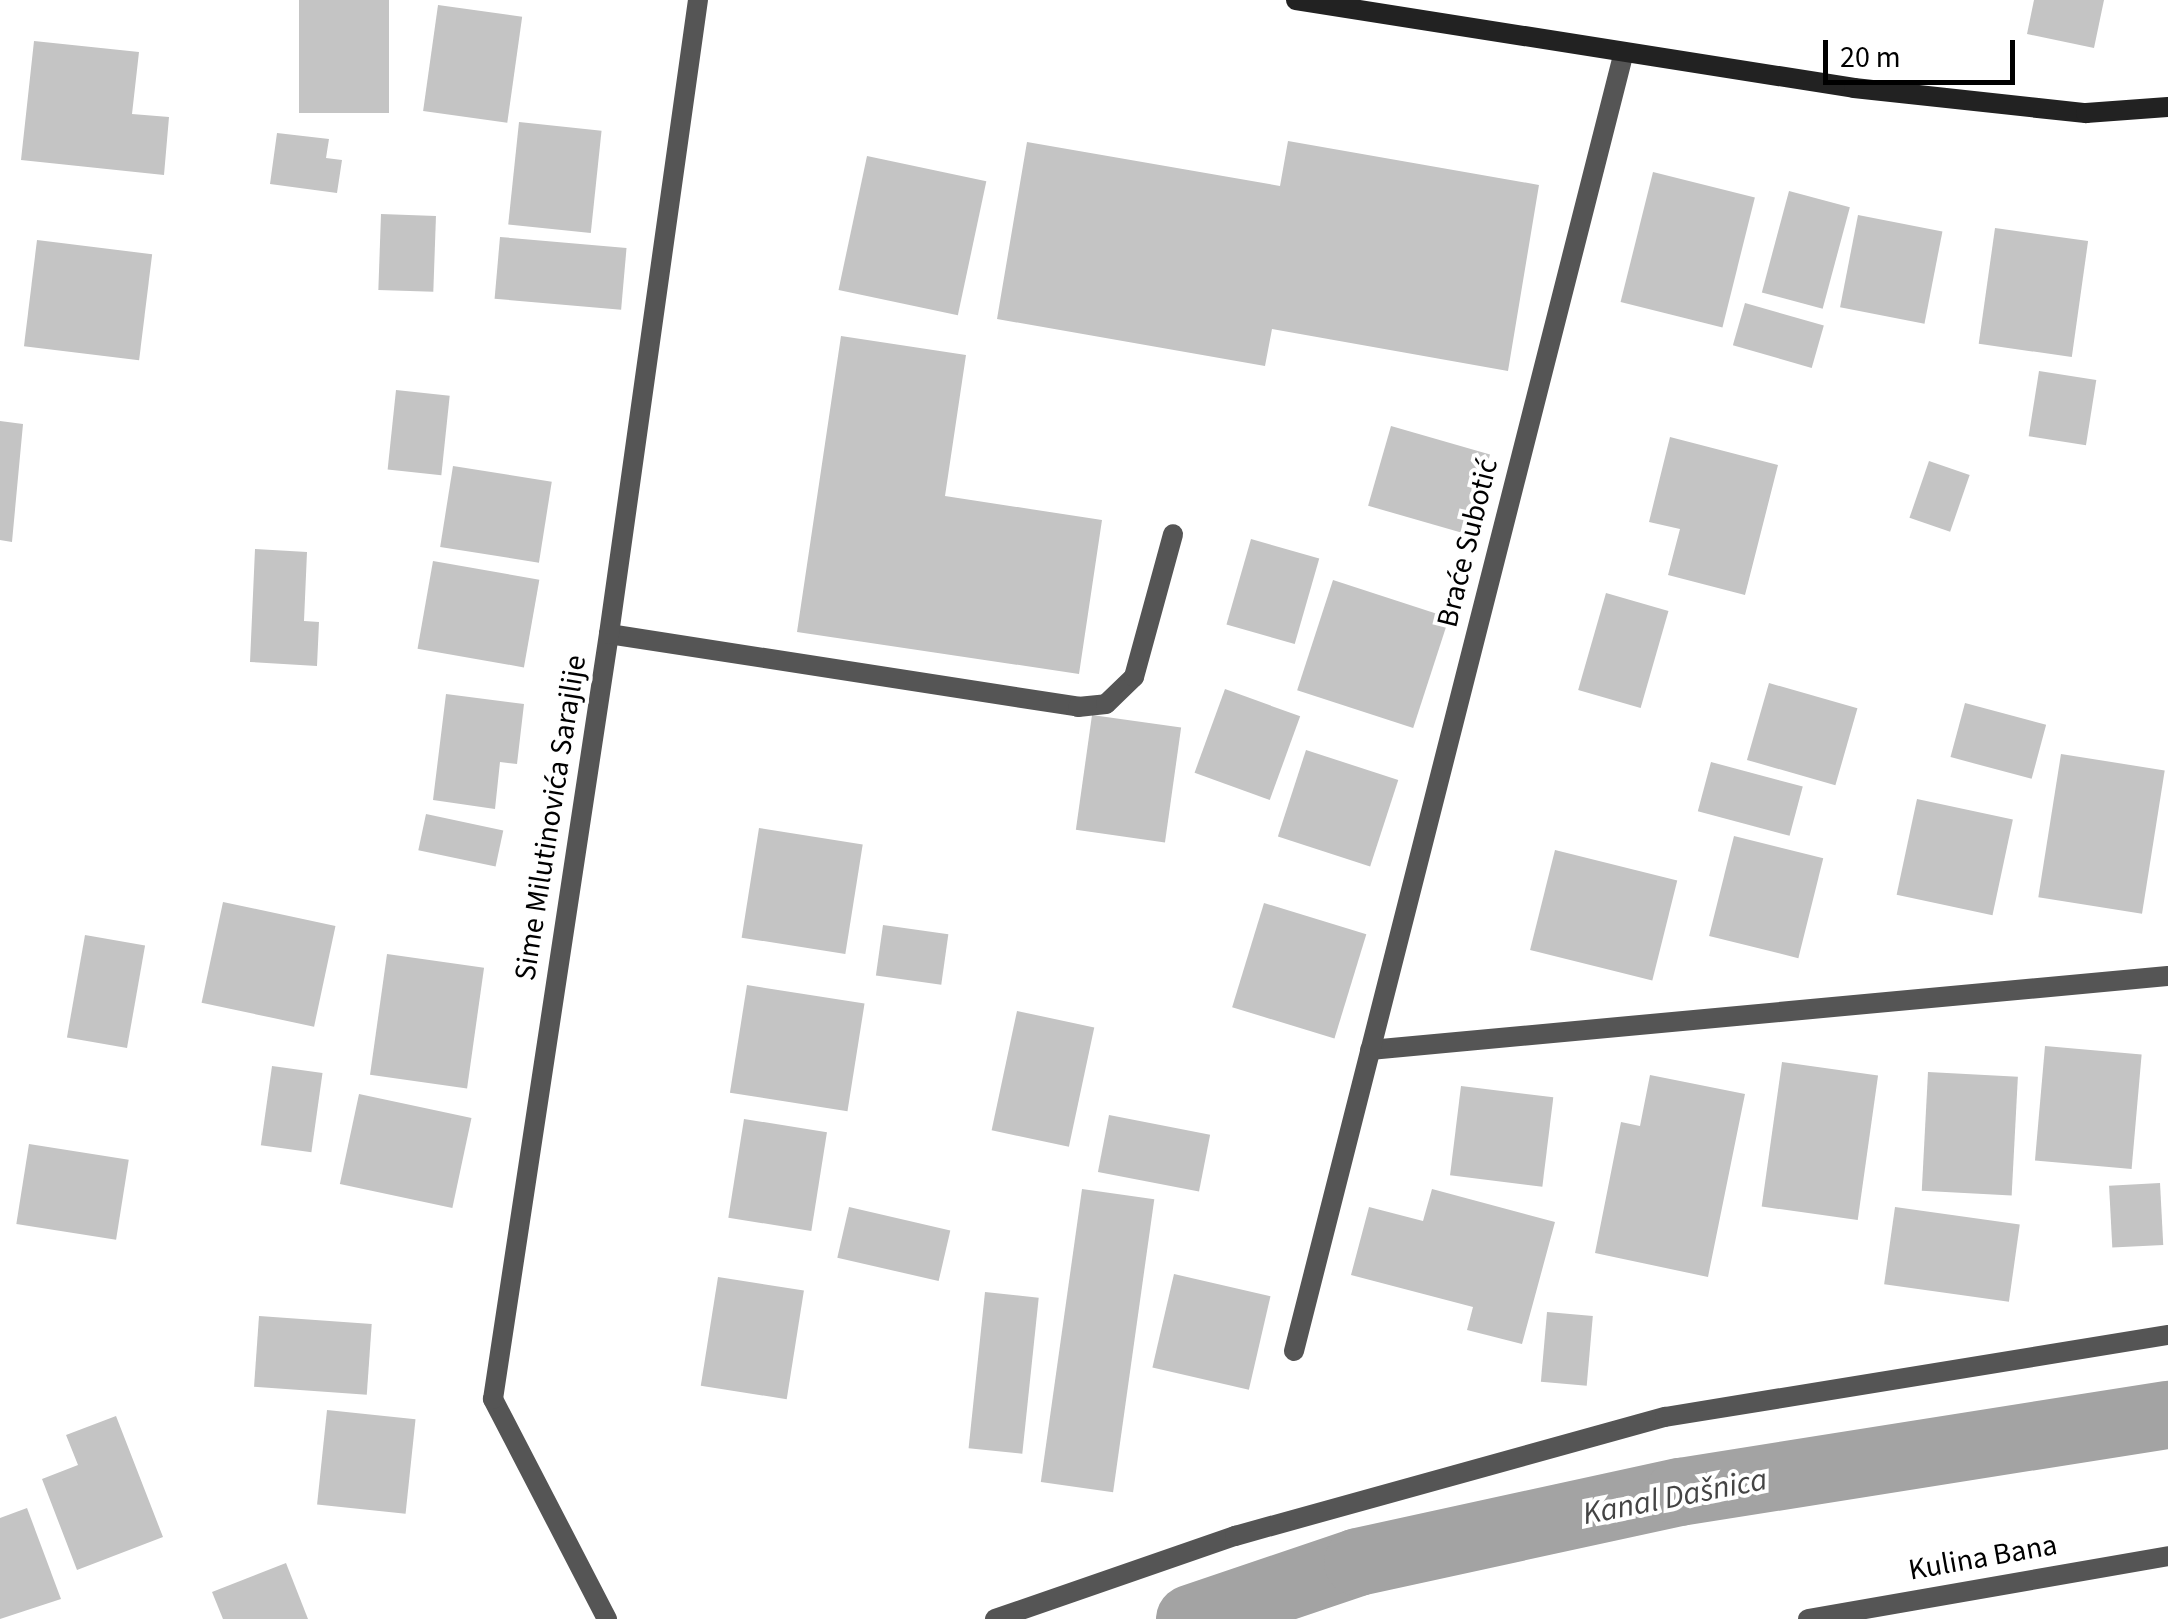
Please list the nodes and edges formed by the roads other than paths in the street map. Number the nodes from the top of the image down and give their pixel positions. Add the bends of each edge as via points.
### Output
1 (698, 0) edge
2 (1296, 0) edge
3 (1624, 52) junction
4 (2168, 107) edge
5 (1173, 534) dead end
6 (610, 634) junction
7 (2168, 976) edge
8 (1370, 1050) junction
9 (2168, 1335) edge
10 (1294, 1351) dead end
11 (2168, 1556) edge
12 (606, 1619) edge
13 (995, 1619) edge
14 (1811, 1619) edge

1 - 6 street, Sime Milutinovića Sarajlije
2 - 3 main road
3 - 4 main road via 1854,88 2086,113
3 - 8 street, Braće Subotić
5 - 6 street via 1134,676 1106,704 1078,707
6 - 12 street, Sime Milutinovića Sarajlije via 492,1399
7 - 8 street
8 - 10 street, Braće Subotić
9 - 13 street via 1665,1417 1235,1536
11 - 14 street, Kulina Bana

